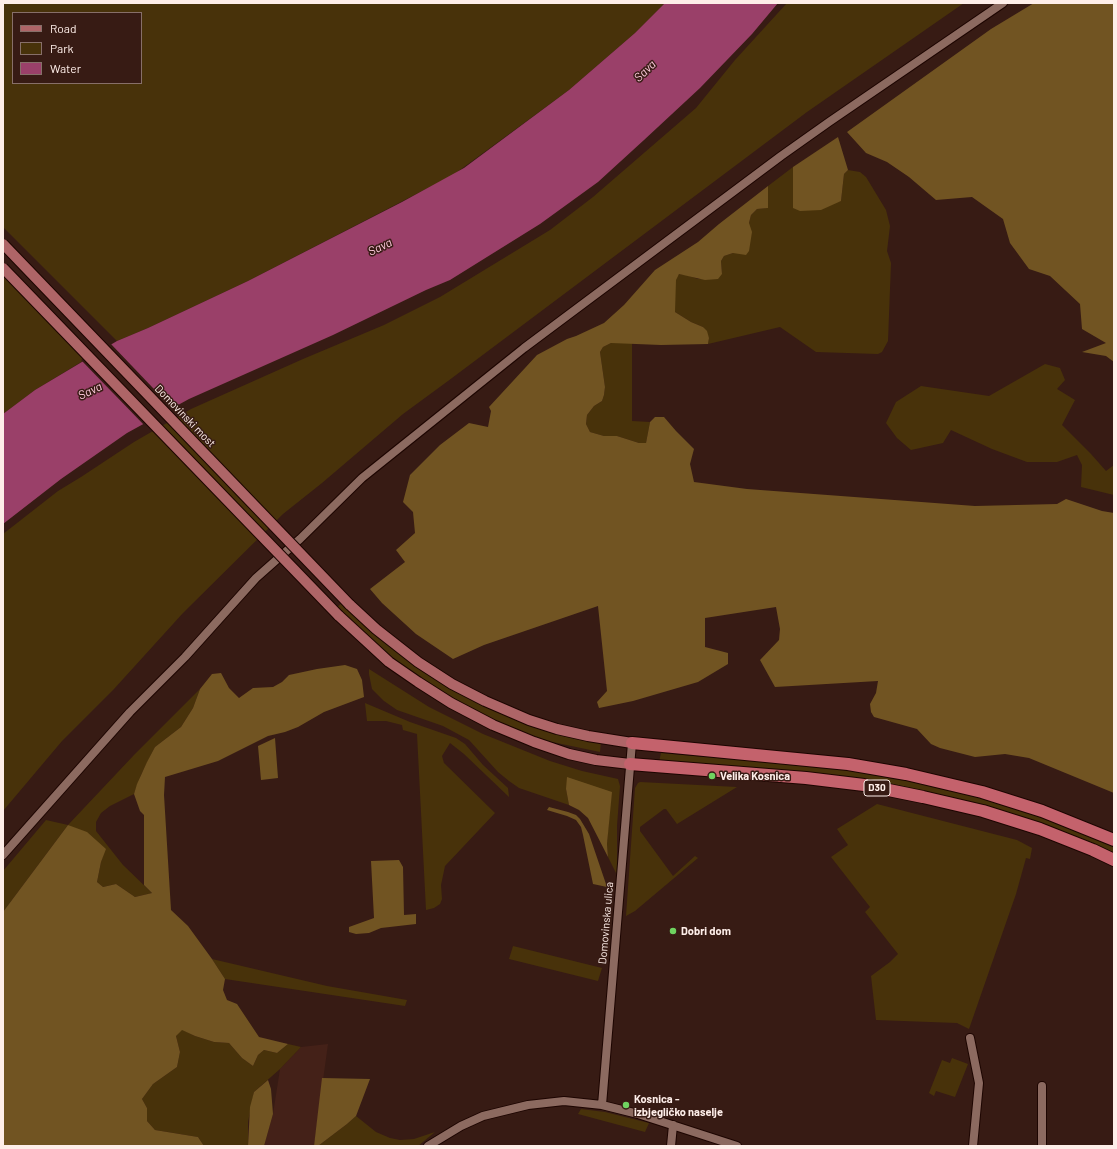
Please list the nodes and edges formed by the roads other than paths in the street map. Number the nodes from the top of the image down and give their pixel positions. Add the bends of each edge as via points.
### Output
1 (1003, 3) edge
2 (3, 244) edge
3 (3, 268) edge
4 (632, 743) junction
5 (630, 764) junction
6 (1114, 840) edge
7 (3, 855) edge
8 (1114, 860) edge
9 (970, 1038) dead end
10 (1042, 1086) dead end
11 (602, 1105) junction
12 (673, 1125) junction
13 (428, 1146) edge
14 (670, 1146) edge
15 (737, 1146) edge
16 (973, 1146) edge
17 (1042, 1146) edge

1 - 7 street via 756,175 524,348 362,478 256,578 130,712
2 - 4 main road, Domovinski most, bridge via 376,629 418,662 485,701 557,729
3 - 5 main road, bridge via 338,616 389,662 451,703 493,725 569,754
4 - 5 street, Domovinska ulica
4 - 6 highway, D30 via 848,764 906,774 982,792 1042,811
5 - 8 highway, D30 via 798,777 864,785 983,811 1040,829
5 - 11 street, Domovinska ulica
9 - 16 street via 979,1083
10 - 17 street
11 - 12 street
11 - 13 street via 554,1101 511,1108 461,1126
12 - 14 street
12 - 15 street

